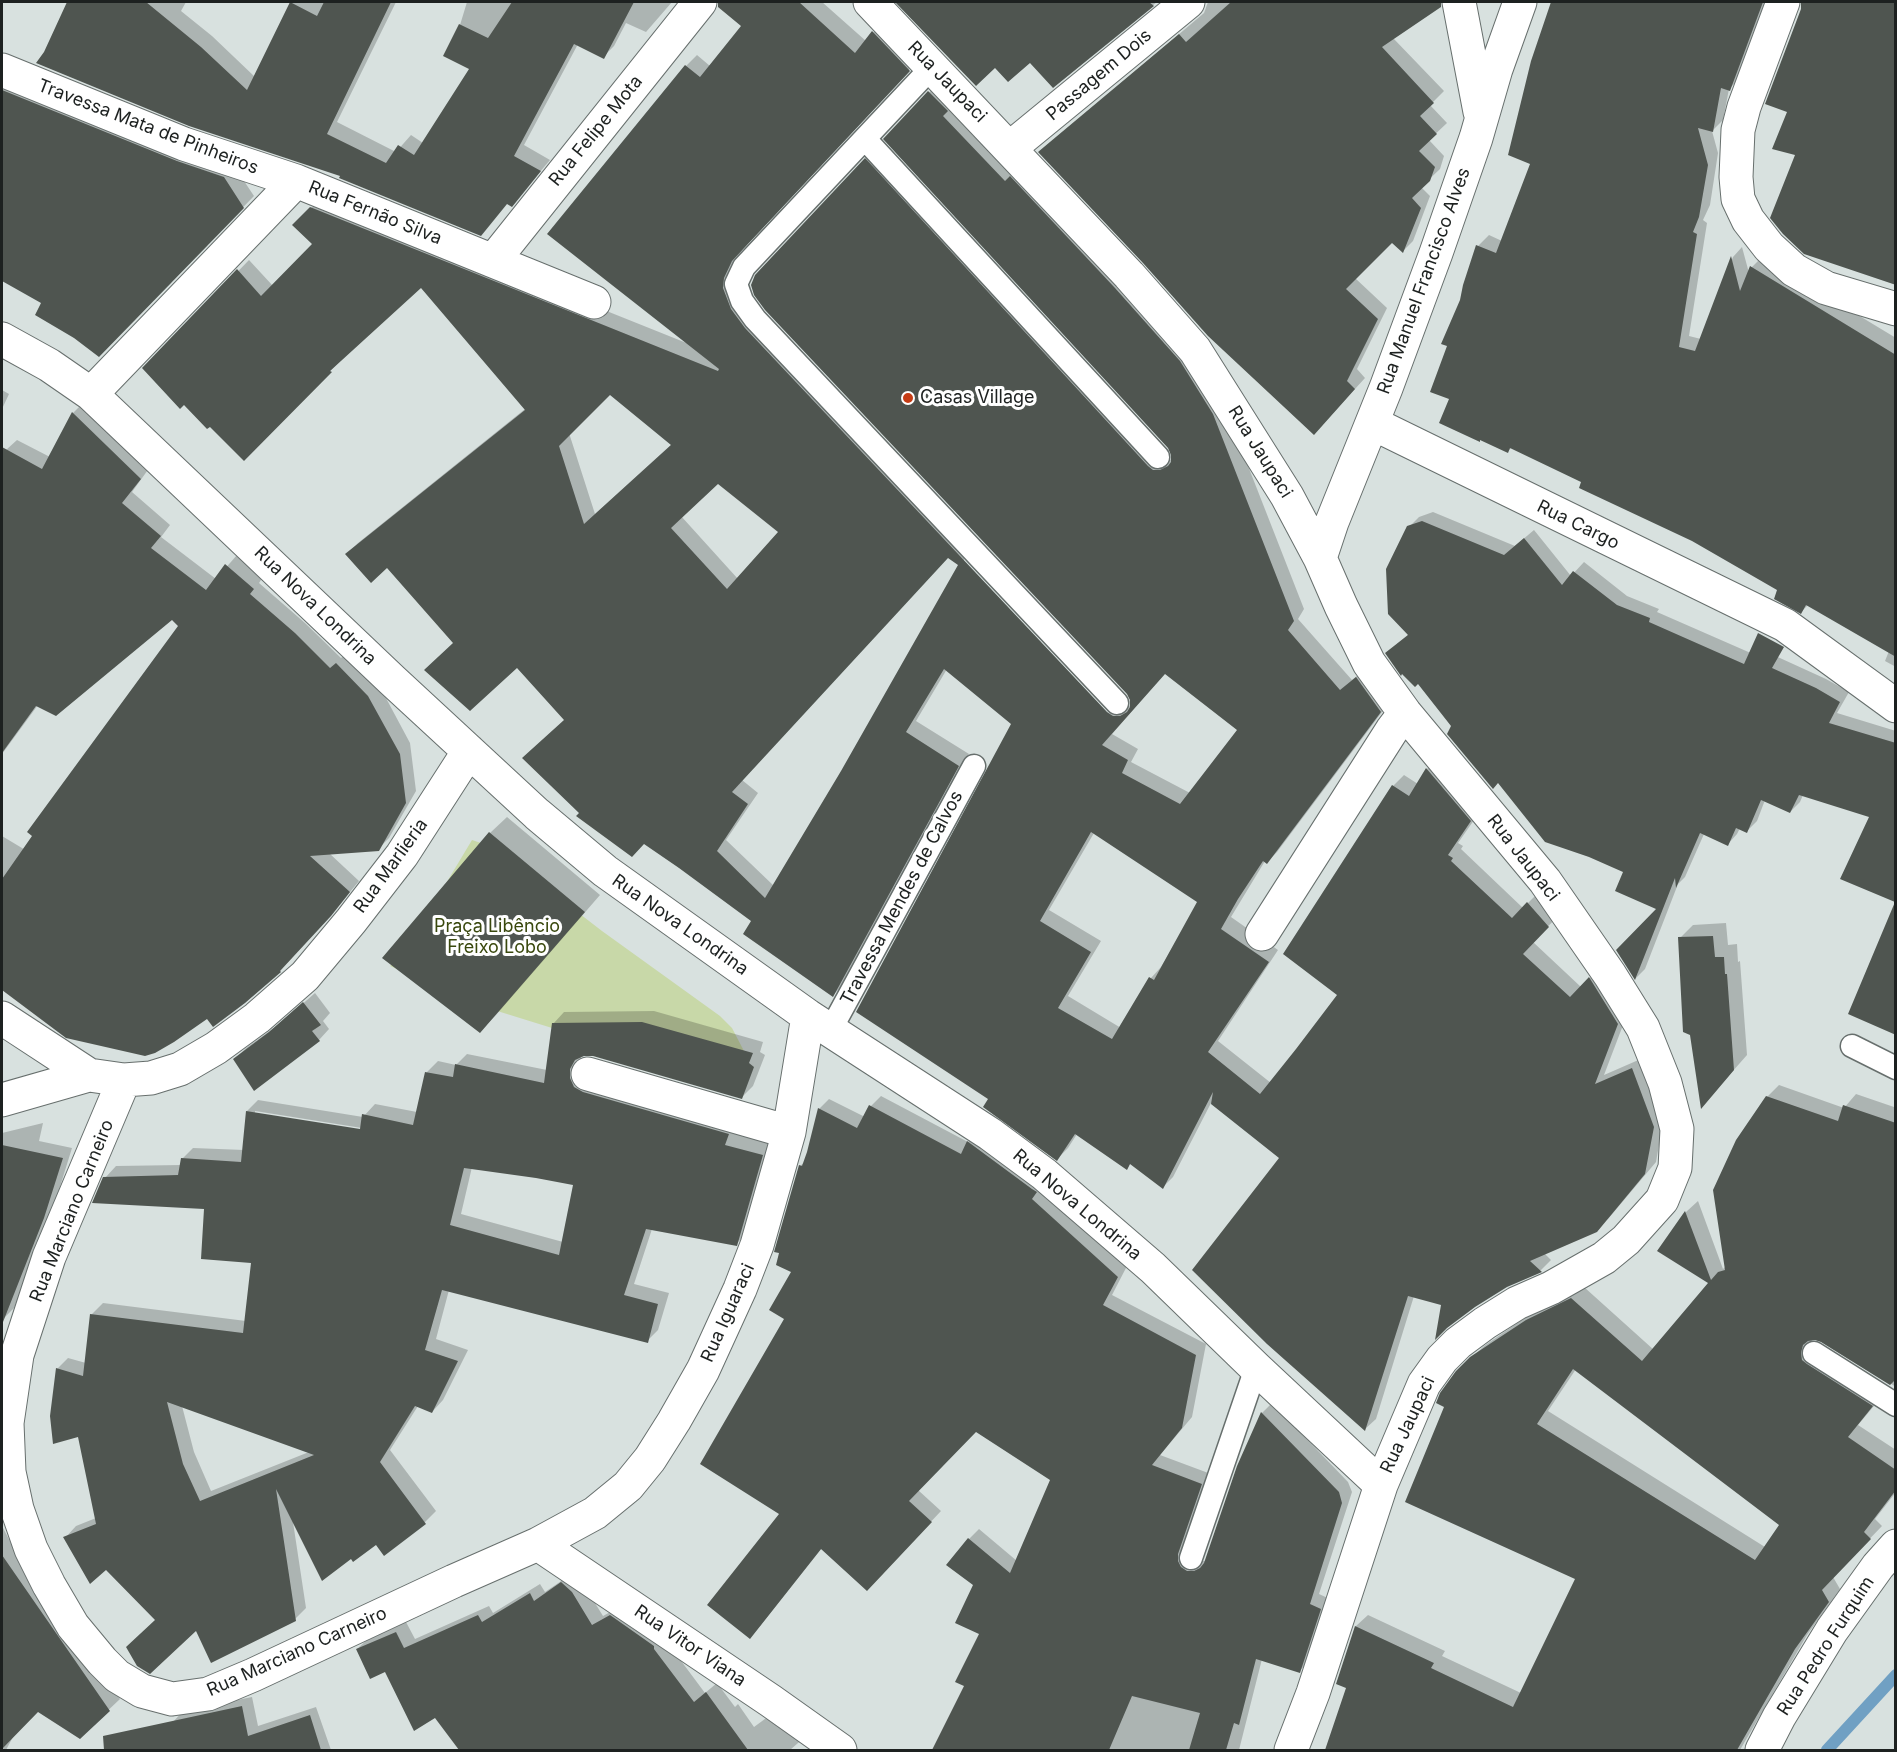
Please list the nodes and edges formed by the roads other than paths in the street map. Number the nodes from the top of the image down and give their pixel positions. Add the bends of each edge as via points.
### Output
1 (700, 2) edge
2 (870, 2) edge
3 (1188, 2) edge
4 (1460, 2) edge
5 (1520, 2) edge
6 (1783, 2) edge
7 (933, 67) junction
8 (2, 70) edge
9 (1481, 120) junction
10 (865, 139) junction
11 (1010, 148) junction
12 (296, 181) junction
13 (493, 261) junction
14 (594, 302) dead end
15 (1896, 309) edge
16 (2, 339) edge
17 (91, 394) junction
18 (1372, 423) junction
19 (1158, 457) dead end
20 (1320, 558) junction
21 (1117, 703) dead end
22 (1896, 706) edge
23 (1405, 713) junction
24 (469, 751) junction
25 (974, 766) dead end
26 (1262, 934) dead end
27 (2, 1018) edge
28 (819, 1024) junction
29 (1852, 1046) dead end
30 (1896, 1068) edge
31 (588, 1074) dead end
32 (89, 1075) junction
33 (124, 1080) junction
34 (2, 1100) edge
35 (789, 1132) junction
36 (1814, 1353) dead end
37 (1256, 1368) junction
38 (1896, 1405) edge
39 (1381, 1485) junction
40 (9, 1513) edge
41 (538, 1544) junction
42 (1896, 1546) edge
43 (1191, 1558) dead end
44 (840, 1750) edge
45 (1292, 1750) edge
46 (1762, 1750) edge

1 - 13 street, Rua Felipe Mota
2 - 7 street, Rua Jaupaci
3 - 11 street, Passagem Dois
4 - 9 street
5 - 9 street, Rua Manuel Francisco Alves
6 - 15 street via 1738,130 1738,199 1769,247 1794,270 1826,288
7 - 10 lane
7 - 11 street, Rua Jaupaci
8 - 12 street, Travessa Mata de Pinheiros via 184,144
9 - 18 street, Rua Manuel Francisco Alves
10 - 19 lane
10 - 21 lane via 744,267 736,284 742,301
11 - 20 street, Rua Jaupaci via 1135,269 1195,350 1287,496
12 - 13 street, Rua Fernão Silva
12 - 17 street, Rua Fernão Silva
13 - 14 street, Rua Fernão Silva
16 - 17 street, Rua Nova Londrina
17 - 24 street, Rua Nova Londrina
18 - 20 street, Rua Manuel Francisco Alves
18 - 22 street, Rua Cargo via 1785,625
20 - 23 street, Rua Jaupaci via 1370,663
23 - 26 street
23 - 39 street, Rua Jaupaci via 1545,882 1610,975 1643,1028 1665,1083 1677,1138 1676,1168 1662,1200 1626,1240 1604,1258 1485,1323 1442,1359 1424,1384
24 - 28 street, Rua Nova Londrina via 605,871
24 - 33 street, Rua Marlieria via 402,855 305,976 257,1018 180,1069 151,1078
25 - 28 lane, Travessa Mendes de Calvos
27 - 32 street
28 - 35 street, Rua Iguaraci
28 - 37 street, Rua Nova Londrina via 1044,1173 1153,1268
29 - 30 lane
31 - 35 street
32 - 33 street
32 - 34 street
33 - 40 street, Rua Marciano Carneiro via 50,1257 17,1355 7,1423
35 - 41 street, Rua Iguaraci via 757,1245 740,1289 675,1421 628,1486 595,1513
36 - 38 lane
37 - 39 street, Rua Nova Londrina
37 - 43 lane
39 - 45 street, Rua Jaupaci
40 - 41 street, Rua Marciano Carneiro via 74,1626 102,1661 142,1691 172,1699 208,1694 254,1676
41 - 44 street, Rua Vitor Viana
42 - 46 street, Rua Pedro Furquim via 1827,1638

